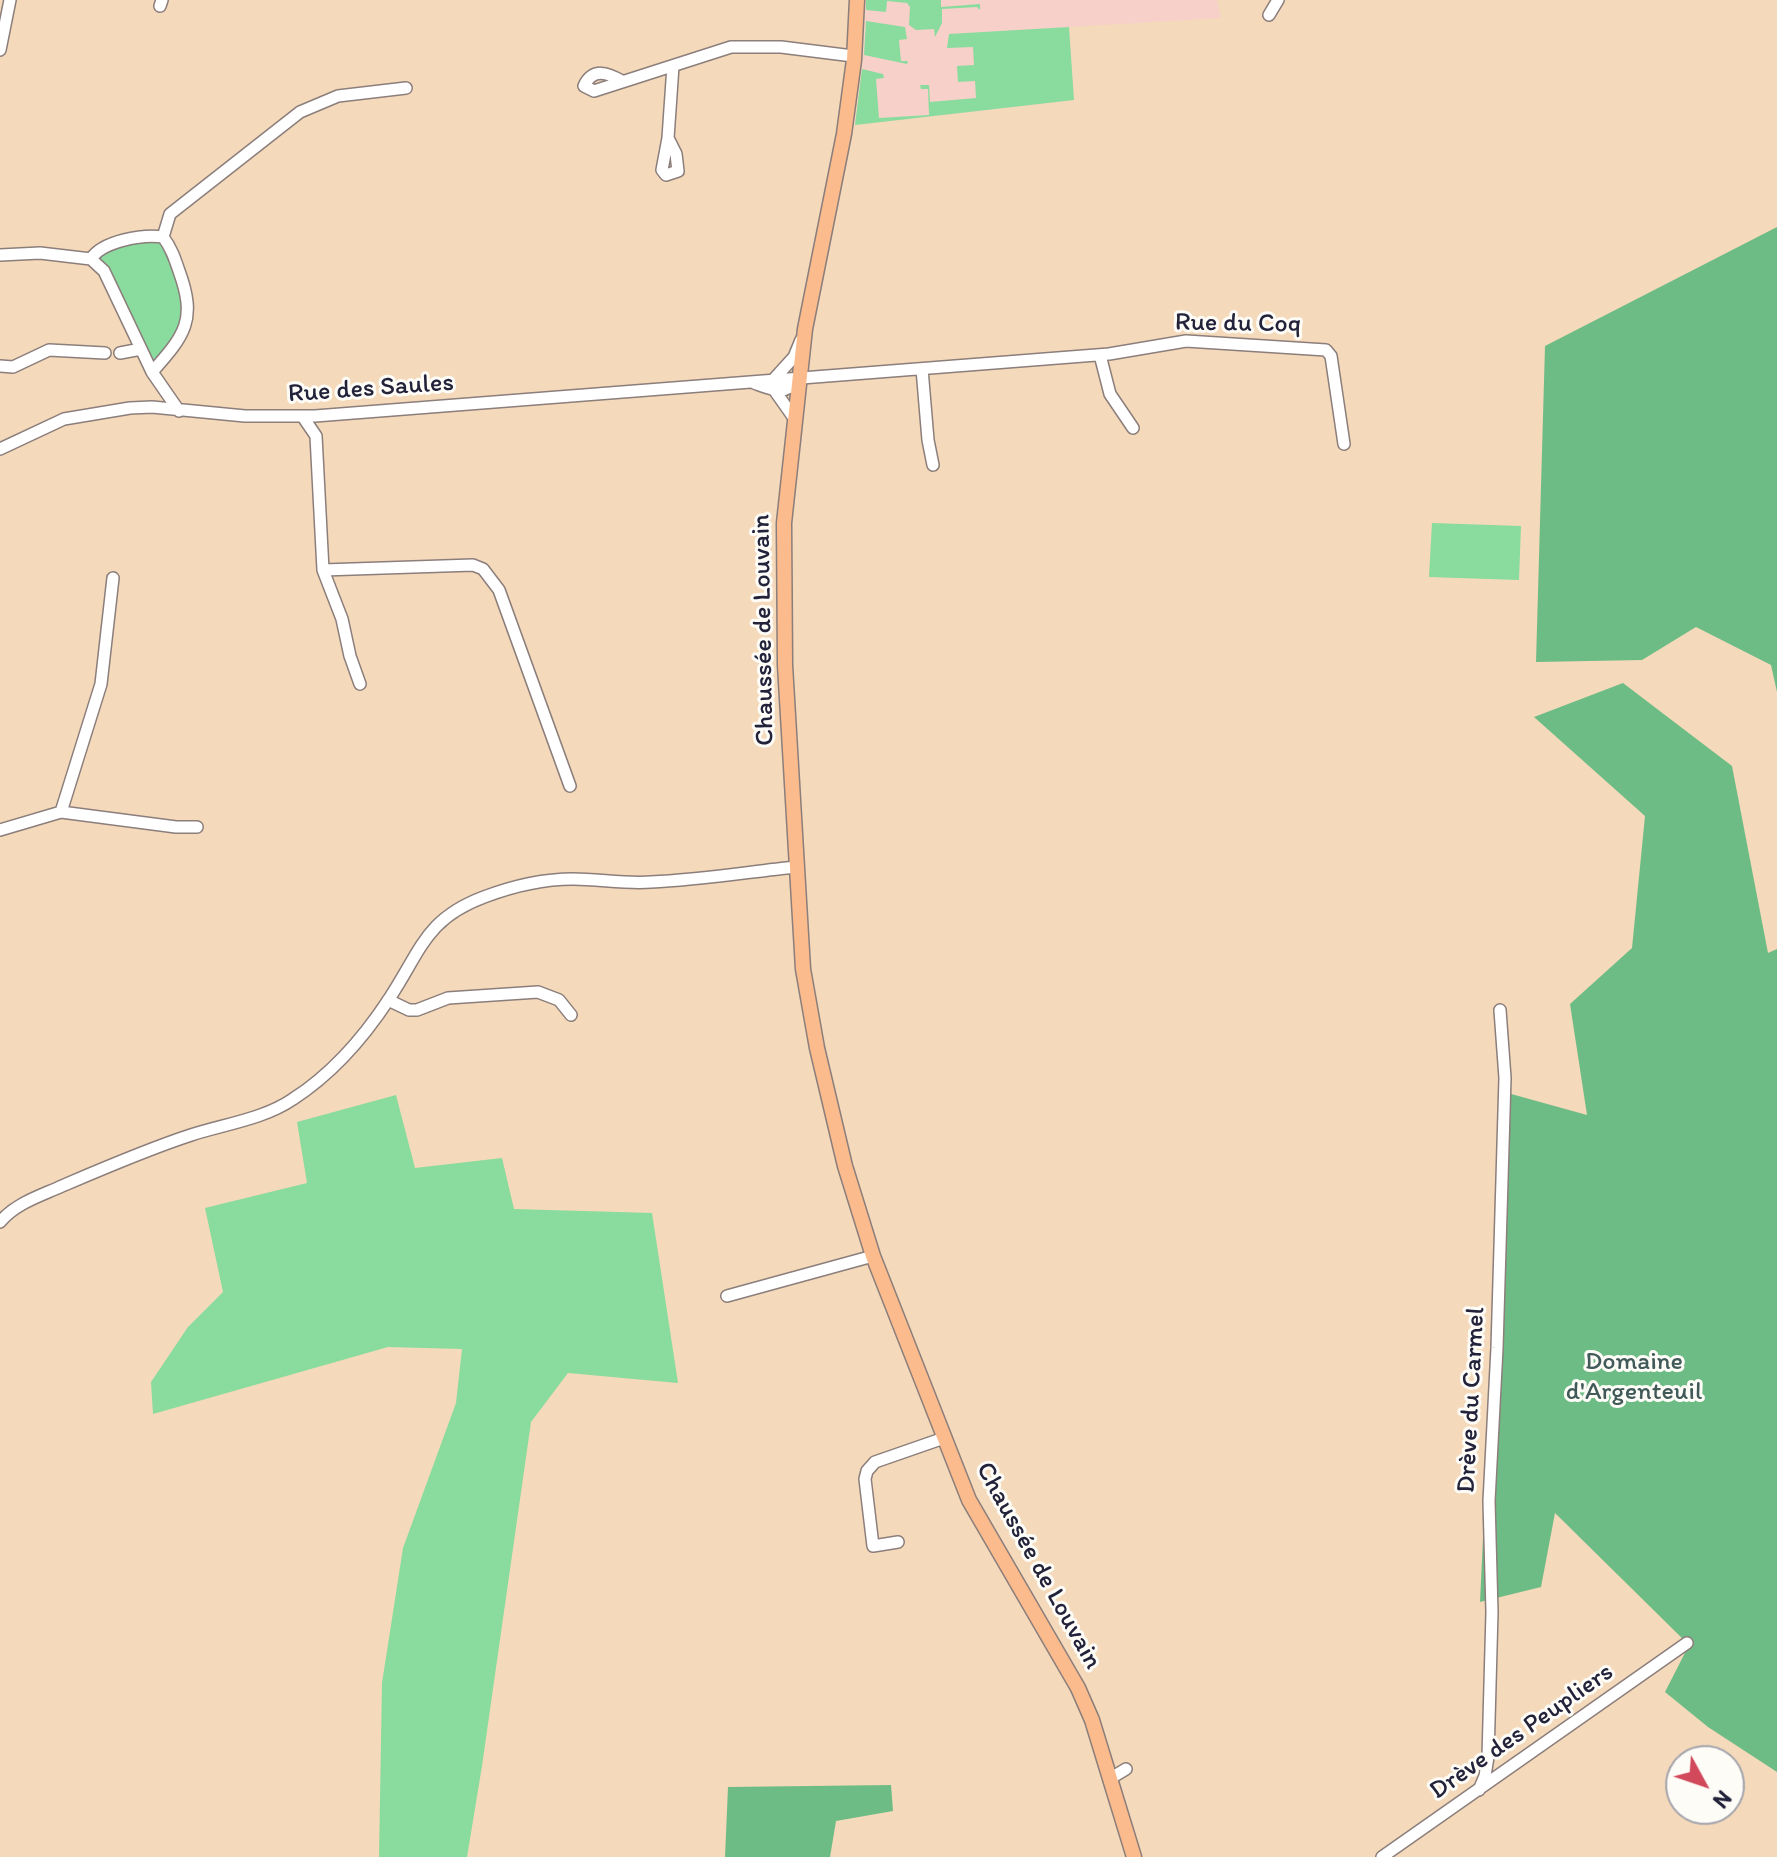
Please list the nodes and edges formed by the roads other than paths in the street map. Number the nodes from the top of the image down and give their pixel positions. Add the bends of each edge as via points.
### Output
1 (10, 0) edge
2 (857, 0) edge
3 (1278, 0) edge
4 (1269, 15) dead end
5 (0, 50) edge
6 (853, 56) junction
7 (673, 66) junction
8 (622, 81) dead end
9 (406, 88) dead end
10 (668, 138) dead end
11 (163, 237) junction
12 (0, 255) edge
13 (91, 259) junction
14 (805, 329) junction
15 (141, 349) junction
16 (105, 353) dead end
17 (120, 353) dead end
18 (1100, 355) junction
19 (0, 366) edge
20 (922, 369) junction
21 (154, 375) junction
22 (798, 379) junction
23 (775, 385) junction
24 (152, 407) junction
25 (179, 411) junction
26 (326, 415) junction
27 (303, 417) junction
28 (794, 418) junction
29 (1133, 428) dead end
30 (316, 436) junction
31 (1344, 444) dead end
32 (0, 449) edge
33 (933, 465) dead end
34 (323, 570) junction
35 (113, 578) dead end
36 (360, 684) dead end
37 (570, 786) dead end
38 (61, 812) junction
39 (197, 827) dead end
40 (0, 830) edge
41 (795, 867) junction
42 (388, 1000) junction
43 (1500, 1010) dead end
44 (571, 1015) dead end
45 (0, 1222) edge
46 (873, 1256) junction
47 (727, 1296) dead end
48 (944, 1438) junction
49 (898, 1542) dead end
50 (1687, 1643) dead end
51 (1126, 1769) dead end
52 (1111, 1778) junction
53 (1479, 1790) junction
54 (1134, 1857) edge
55 (1382, 1857) edge

1 - 5 street
2 - 6 main road, Chaussée de Louvain
3 - 4 street
6 - 7 street via 739,46
6 - 14 main road, Chaussée de Louvain via 844,134
7 - 8 street
7 - 10 street
9 - 11 street via 338,96 300,112 170,214
11 - 13 street via 105,245
11 - 21 street via 184,285 189,314 183,334
12 - 13 street
13 - 15 street via 104,271
14 - 22 main road, Chaussée de Louvain
14 - 23 street
15 - 17 street
15 - 21 street
16 - 19 street via 49,350 13,367
18 - 20 street, Rue du Coq
18 - 29 street via 1110,394
18 - 31 street, Rue du Coq via 1186,341 1326,350
20 - 22 street, Rue du Coq
20 - 33 street
21 - 24 street
21 - 25 street
22 - 23 street, Rue des Saules via 793,387
22 - 28 main road, Chaussée de Louvain
23 - 26 street, Rue des Saules
23 - 28 street
24 - 25 street, Rue des Saules
24 - 32 street, Rue des Saules via 64,419
25 - 27 street, Rue des Saules
26 - 27 street, Rue des Saules
26 - 30 street
27 - 30 street
28 - 41 main road, Chaussée de Louvain via 784,523
30 - 34 street
34 - 36 street
34 - 37 street via 473,565 483,569 499,590
35 - 38 street via 100,692
38 - 39 street
38 - 40 street
41 - 42 street via 654,882 571,879 513,886 440,920
41 - 46 main road, Chaussée de Louvain via 811,1021 849,1184
42 - 44 street via 417,1010 448,998 538,992 559,1000
42 - 45 street via 334,1066 291,1101 67,1184 22,1204
43 - 53 street, Drève du Carmel via 1505,1078 1489,1501 1491,1655 1488,1757
46 - 47 street
46 - 48 main road, Chaussée de Louvain
48 - 49 street via 875,1462 867,1471 873,1546
48 - 52 main road, Chaussée de Louvain via 986,1534 1078,1688
50 - 53 street, Drève des Peupliers
51 - 52 street
52 - 54 main road, Chaussée de Louvain
53 - 55 street, Drève des Peupliers

